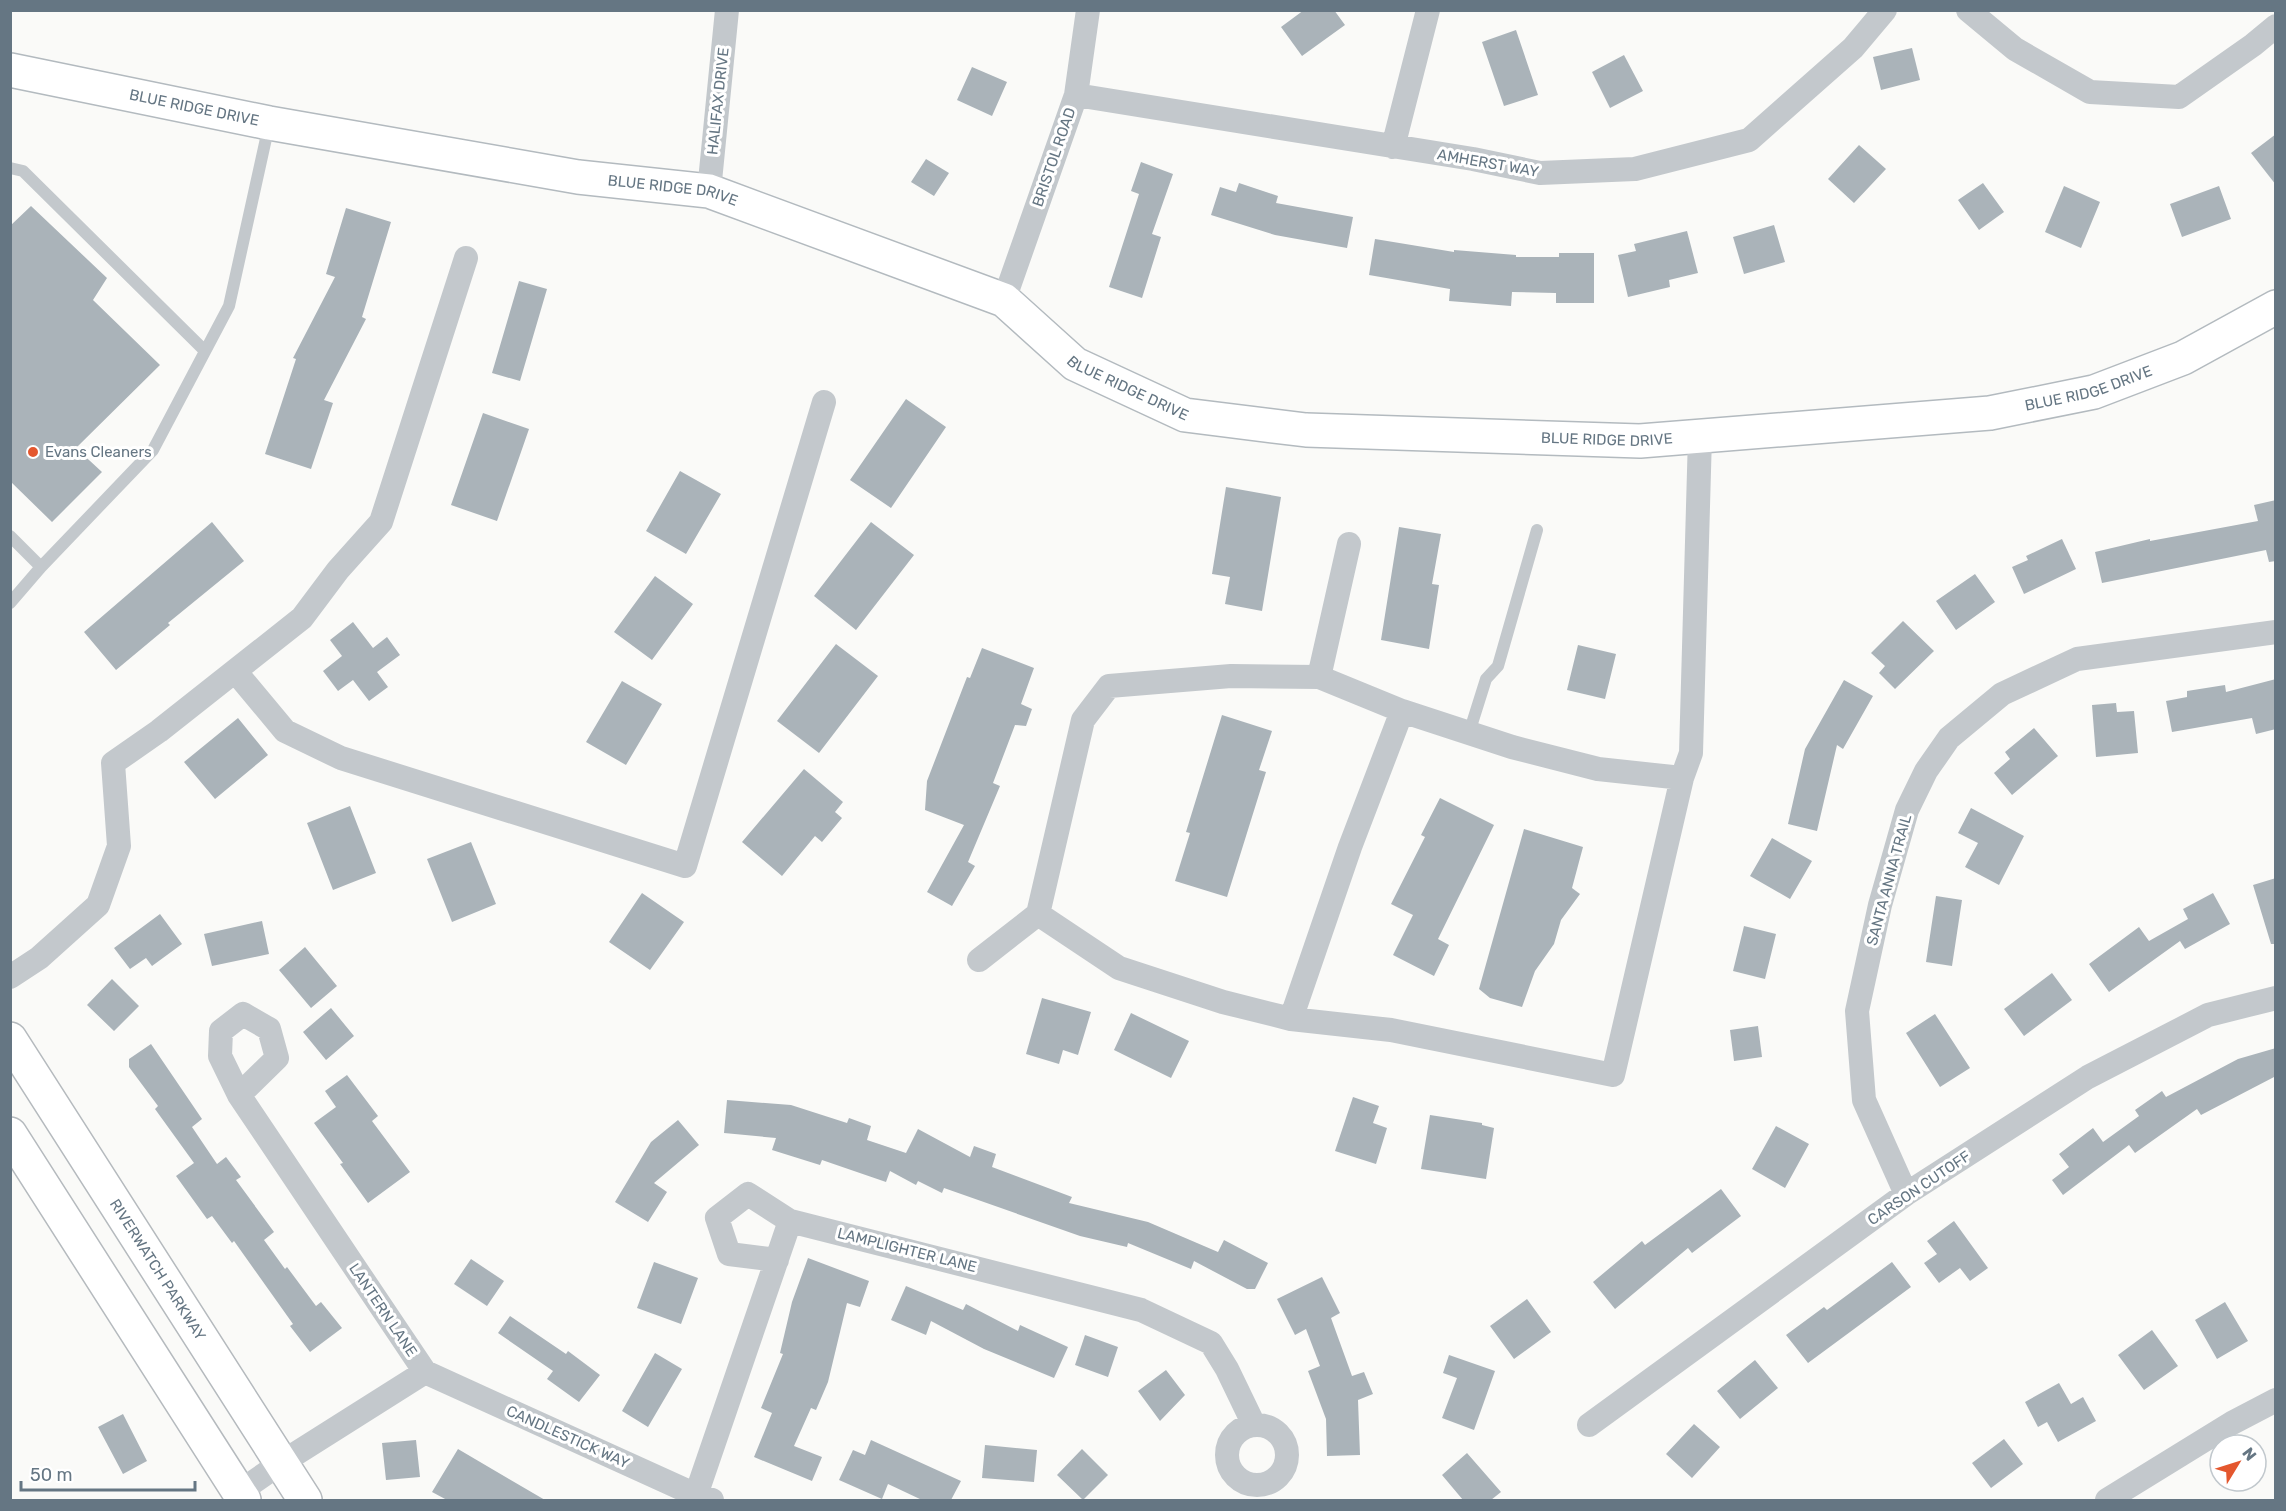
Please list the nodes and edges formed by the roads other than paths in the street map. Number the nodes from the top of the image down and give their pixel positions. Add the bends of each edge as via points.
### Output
1 (727, 10) edge
2 (1088, 10) edge
3 (1428, 10) edge
4 (1885, 10) edge
5 (1968, 10) edge
6 (2276, 26) edge
7 (10, 70) edge
8 (1076, 95) junction
9 (269, 123) junction
10 (1393, 147) junction
11 (10, 168) edge
12 (709, 191) junction
13 (466, 258) dead end
14 (1004, 300) junction
15 (2276, 307) edge
16 (206, 351) junction
17 (824, 402) dead end
18 (1700, 436) junction
19 (1537, 530) dead end
20 (10, 536) edge
21 (1349, 544) dead end
22 (41, 567) junction
23 (10, 603) edge
24 (2276, 632) edge
25 (235, 671) junction
26 (1319, 677) junction
27 (1402, 711) junction
28 (1469, 733) junction
29 (1682, 778) junction
30 (1038, 914) junction
31 (979, 960) dead end
32 (10, 976) edge
33 (2276, 998) edge
34 (1291, 1019) junction
35 (10, 1039) edge
36 (239, 1095) dead end
37 (10, 1134) edge
38 (1906, 1194) junction
39 (790, 1221) junction
40 (777, 1260) junction
41 (425, 1372) junction
42 (2276, 1400) edge
43 (1254, 1425) dead end
44 (1588, 1425) dead end
45 (281, 1463) junction
46 (242, 1496) edge
47 (704, 1498) edge
48 (305, 1500) edge
49 (2107, 1500) edge

1 - 12 street, HALIFAX DRIVE
2 - 8 street, BRISTOL ROAD
3 - 10 street
4 - 10 street, AMHERST WAY via 1853,48 1749,140 1635,169 1540,173
5 - 6 street via 2014,49 2090,92 2179,97
7 - 9 street, BLUE RIDGE DRIVE
8 - 10 street, AMHERST WAY
8 - 14 street, BRISTOL ROAD
9 - 12 street, BLUE RIDGE DRIVE via 578,177
9 - 16 lane via 229,306
11 - 16 lane via 23,171
12 - 14 street, BLUE RIDGE DRIVE
13 - 25 street via 381,522 302,618
14 - 18 street, BLUE RIDGE DRIVE via 1075,364 1185,415 1306,430 1640,441
15 - 18 street, BLUE RIDGE DRIVE via 2183,358 2094,392 1990,413
16 - 22 lane via 153,450
17 - 25 street via 685,866 341,758 285,731
18 - 29 street via 1691,753
19 - 28 lane via 1498,666 1486,679
20 - 22 lane
21 - 26 street
22 - 23 lane
24 - 38 street, SANTA ANNA TRAIL via 2077,659 2002,694 1949,738 1926,771 1907,810 1880,905 1857,1011 1864,1100
25 - 32 street via 113,763 119,846 98,905 39,958
26 - 27 street
26 - 30 street via 1231,676 1109,686 1083,720
27 - 28 street
27 - 34 street
28 - 29 street via 1599,769
29 - 34 street via 1613,1075 1391,1030
30 - 31 street
30 - 34 street via 1119,968 1223,1002
33 - 38 street, CARSON CUTOFF via 2208,1015 2088,1077
35 - 45 street, RIVERWATCH PARKWAY
36 - 41 street, LANTERN LANE
37 - 46 street
38 - 44 street, CARSON CUTOFF
39 - 40 street
39 - 40 street, LAMPLIGHTER LANE via 748,1194 717,1218 729,1254
39 - 43 street, LAMPLIGHTER LANE via 1141,1310 1211,1343
40 - 47 street
41 - 45 street, LANTERN LANE
41 - 47 street, CANDLESTICK WAY
42 - 49 street
45 - 46 street, LANTERN LANE
45 - 48 street, RIVERWATCH PARKWAY

